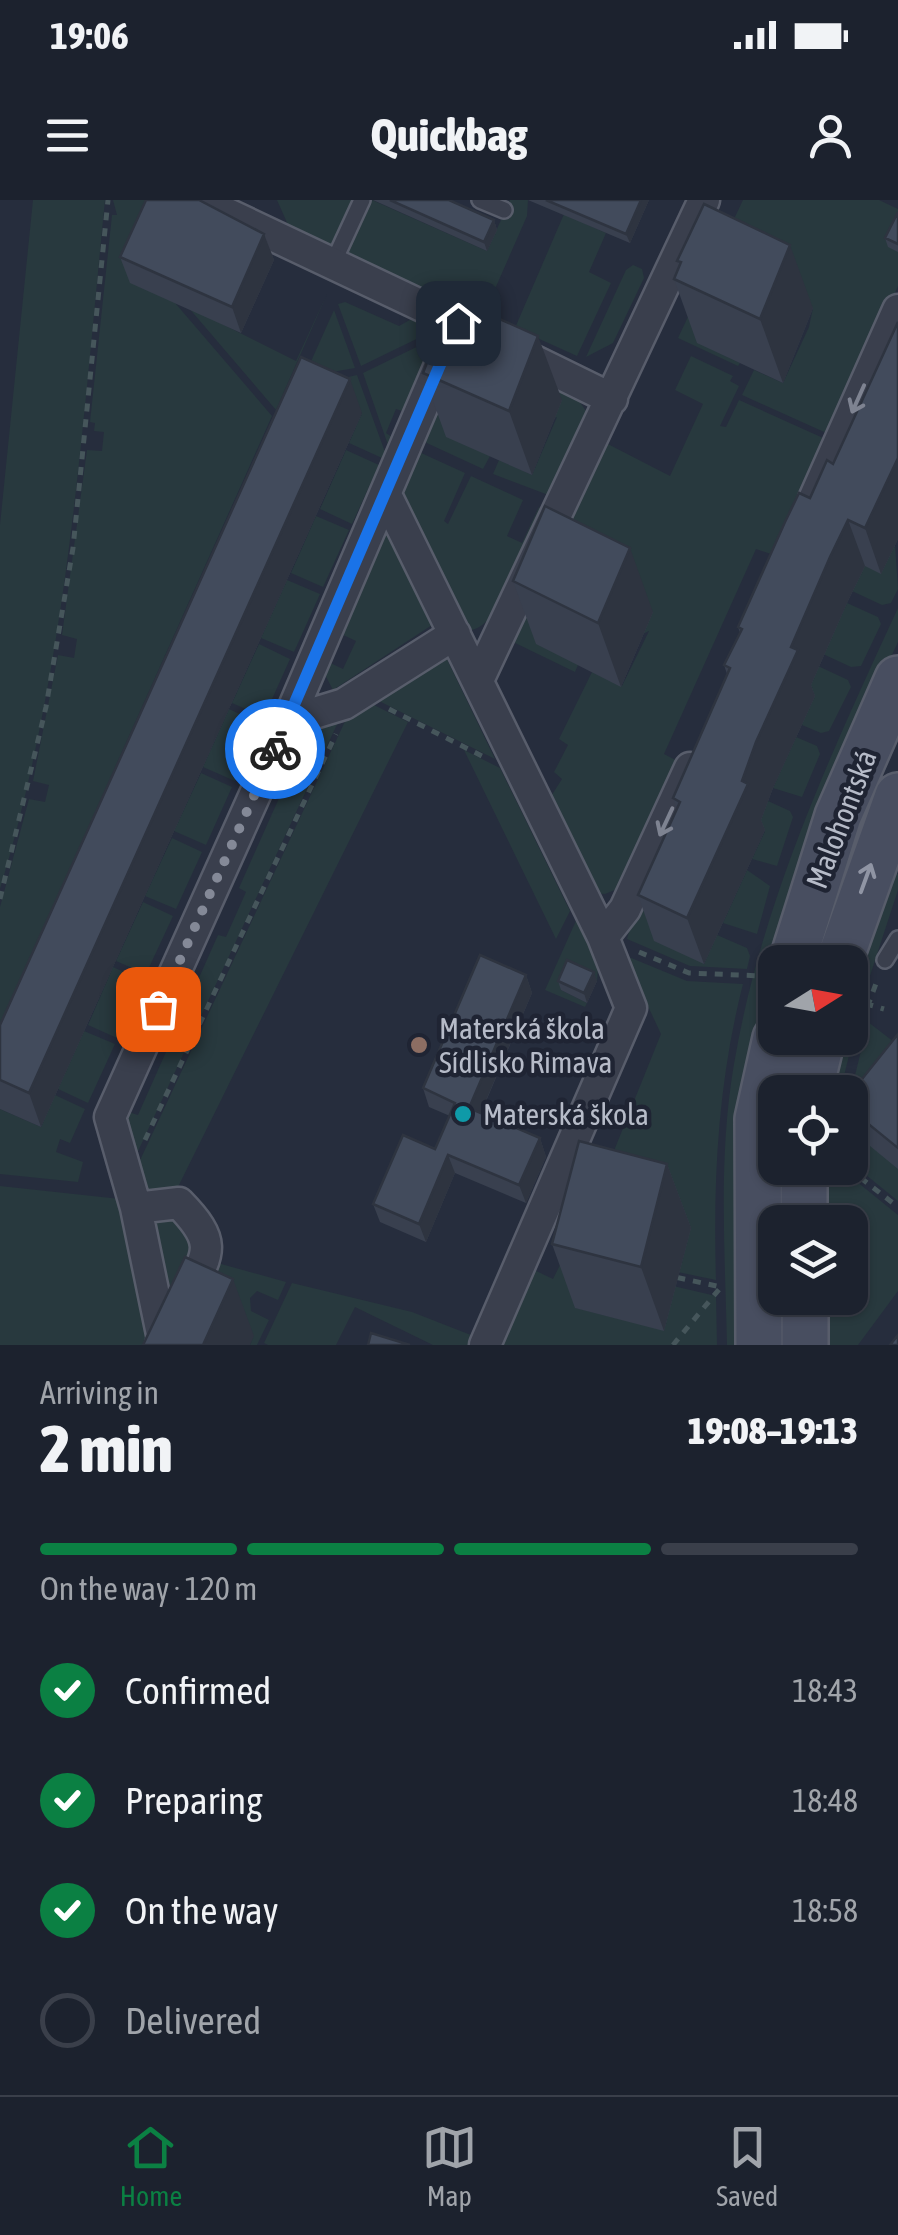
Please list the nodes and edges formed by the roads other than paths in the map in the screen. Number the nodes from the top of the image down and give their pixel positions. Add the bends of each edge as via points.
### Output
1 (198, 200) edge
2 (362, 200) edge
3 (480, 200) edge
4 (704, 200) edge
5 (504, 210) dead end
6 (333, 263) junction
7 (898, 310) edge
8 (458, 323) junction
9 (612, 399) junction
10 (386, 496) junction
11 (800, 528) edge
12 (456, 634) junction
13 (479, 678) junction
14 (898, 679) edge
15 (288, 721) junction
16 (701, 746) edge
17 (898, 796) edge
18 (898, 939) edge
19 (605, 942) junction
20 (781, 945) edge
21 (845, 945) edge
22 (884, 960) road end
23 (772, 1055) edge
24 (131, 1193) junction
25 (805, 1315) edge
26 (162, 1342) edge
27 (485, 1345) edge
28 (759, 1345) edge
29 (805, 1345) edge

1 - 6 street
2 - 6 lane
3 - 5 lane
4 - 9 street
6 - 8 street
7 -> 11 street
8 - 9 street
8 - 10 street
9 - 13 street
10 - 12 street
10 - 15 street
12 - 13 street
12 - 15 street via 356,696
13 - 19 street
14 - 20 main road, Malohontská
15 - 24 street via 110,1117
16 -> 19 street
21 -> 17 main road, Malohontská
18 - 22 lane
19 - 27 street via 631,1008
23 - 28 main road via 758,1119
24 - 26 street
24 - 26 street via 179,1203 205,1229 208,1254
25 - 29 main road

